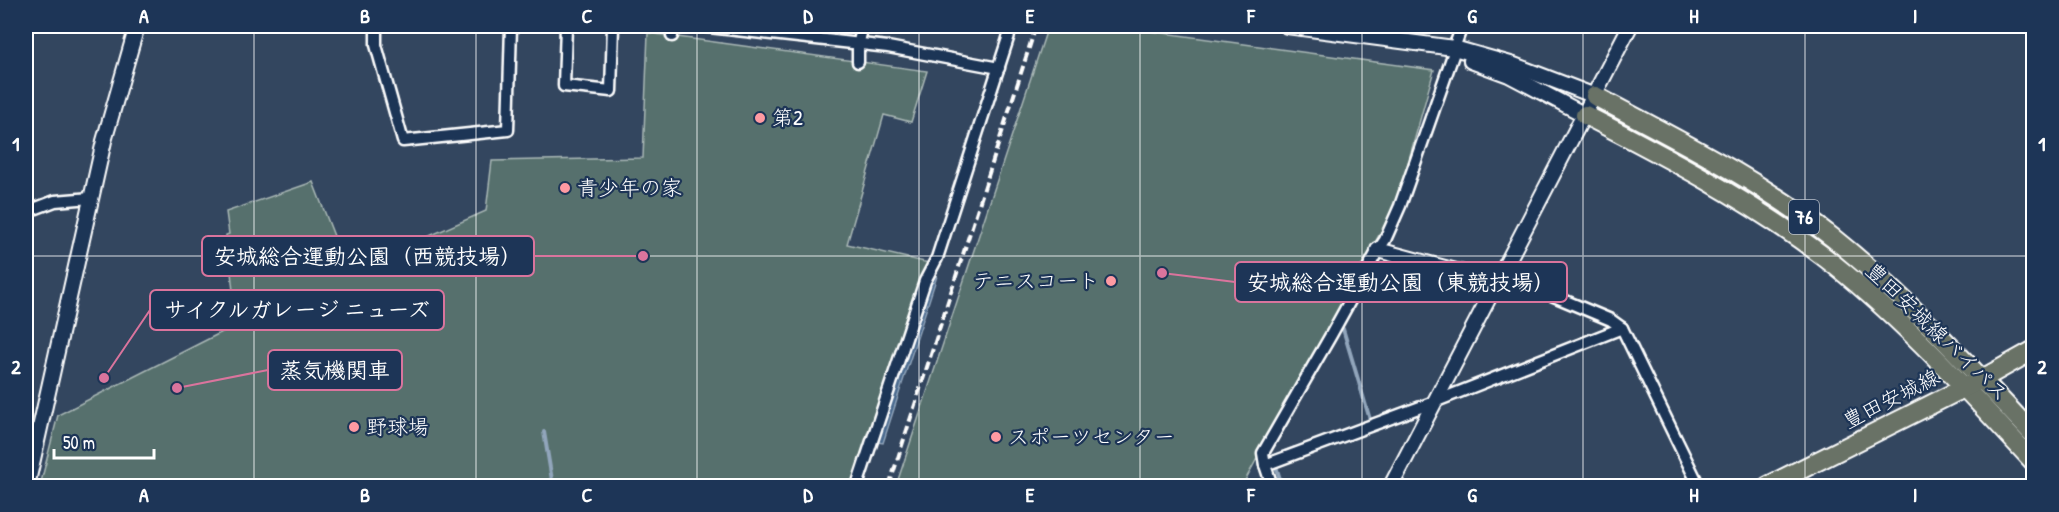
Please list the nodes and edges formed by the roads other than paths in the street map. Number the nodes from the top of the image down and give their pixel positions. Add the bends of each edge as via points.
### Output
1 (137, 26) edge
2 (376, 26) edge
3 (511, 26) edge
4 (566, 26) edge
5 (613, 26) edge
6 (700, 26) edge
7 (863, 26) edge
8 (1012, 26) edge
9 (1287, 26) edge
10 (1462, 26) edge
11 (1630, 26) edge
12 (858, 45) junction
13 (1454, 51) junction
14 (858, 62) dead end
15 (999, 68) junction
16 (1595, 96) junction
17 (1585, 115) junction
18 (91, 198) junction
19 (26, 212) edge
20 (1378, 246) junction
21 (1499, 278) junction
22 (1622, 328) junction
23 (2034, 350) edge
24 (1982, 379) junction
25 (1964, 387) junction
26 (1434, 402) junction
27 (2034, 435) edge
28 (2034, 462) edge
29 (1264, 465) junction
30 (27, 485) edge
31 (857, 486) edge
32 (1272, 486) edge
33 (1391, 486) edge
34 (1699, 486) edge
35 (1768, 486) edge

1 - 18 street
2 - 3 street via 376,45 403,141 508,130
4 - 5 street via 564,86 611,91
6 - 12 street
7 - 12 street
8 - 15 street
9 - 13 street
10 - 13 street
11 - 16 street
12 - 14 street
12 - 15 street
13 - 16 street via 1514,65
13 - 17 street
13 - 20 street via 1400,206
15 - 31 street
16 - 17 street
16 - 24 main road, 豊田安城線バイパス / 76 via 1747,178 1805,218 1874,271
17 - 21 street
17 - 25 main road, 豊田安城線バイパス / 76 via 1715,185 1792,233 1900,322
18 - 19 street via 55,201
18 - 30 street
20 - 21 street
20 - 29 street via 1332,335 1263,453
21 - 22 street via 1611,320
21 - 26 street
22 - 26 street
22 - 34 street
23 - 24 main road, 豊田安城線
24 - 25 main road, 豊田安城線
24 - 27 main road, 豊田安城線バイパス / 76
25 - 28 main road, 豊田安城線バイパス / 76
25 - 35 main road, 豊田安城線
26 - 29 street
26 - 33 street
29 - 32 street

